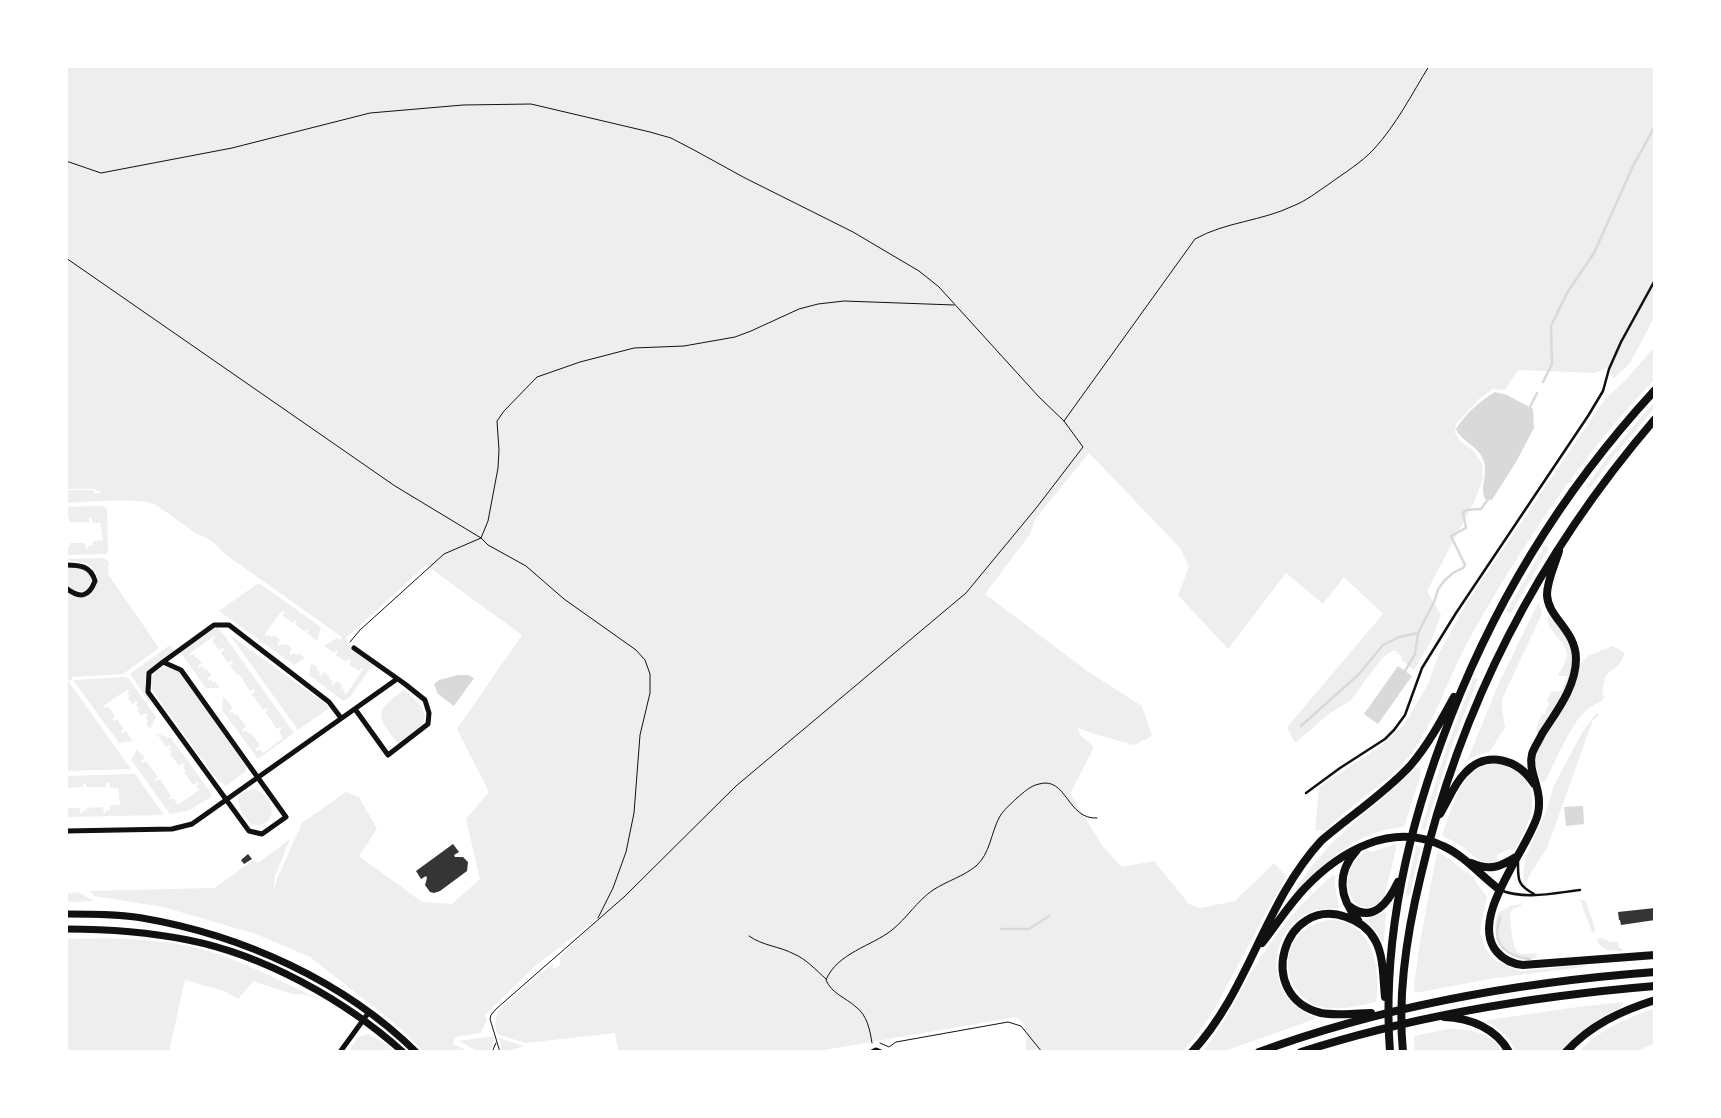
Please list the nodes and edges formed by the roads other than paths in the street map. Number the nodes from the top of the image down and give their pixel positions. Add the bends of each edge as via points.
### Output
1 (1655, 280) edge
2 (1655, 390) edge
3 (1655, 419) edge
4 (1562, 540) junction
5 (66, 565) edge
6 (66, 588) edge
7 (354, 648) dead end
8 (163, 662) junction
9 (1467, 674) junction
10 (397, 679) junction
11 (355, 709) junction
12 (341, 718) junction
13 (258, 777) junction
14 (1538, 790) junction
15 (1306, 793) dead end
16 (227, 801) junction
17 (1433, 826) junction
18 (66, 832) edge
19 (1371, 842) junction
20 (1518, 856) junction
21 (1465, 860) junction
22 (1404, 870) junction
23 (1500, 890) junction
24 (1580, 890) dead end
25 (1535, 895) junction
26 (1345, 900) junction
27 (66, 914) edge
28 (1363, 926) junction
29 (66, 929) edge
30 (1655, 955) edge
31 (1252, 958) junction
32 (1655, 972) edge
33 (1655, 986) edge
34 (1655, 1000) edge
35 (369, 1012) junction
36 (1386, 1015) junction
37 (1359, 1016) junction
38 (1430, 1017) junction
39 (363, 1020) junction
40 (1404, 1050) edge
41 (340, 1052) edge
42 (402, 1052) edge
43 (416, 1052) edge
44 (872, 1052) edge
45 (881, 1052) edge
46 (1192, 1052) edge
47 (1259, 1052) edge
48 (1301, 1052) edge
49 (1390, 1052) edge
50 (1509, 1052) edge
51 (1566, 1052) edge

1 - 15 lane via 1621,342 1598,399 1435,646 1422,668 1405,715 1385,739
2 - 9 highway via 1598,456 1548,528 1504,600
3 - 4 highway via 1610,472
4 - 14 highway via 1548,584 1548,600 1572,640 1576,666 1566,694 1532,755
4 - 17 highway via 1519,612 1482,687
5 - 6 street via 89,569 95,581 88,593 81,595
7 - 10 street
8 - 12 street via 214,625 228,626 329,702
8 - 13 street via 181,670
8 - 16 street via 150,673 148,692
9 - 22 highway via 1424,790
9 - 31 highway via 1437,727 1411,764 1311,852 1287,887
10 - 11 street
10 - 11 street via 425,700 428,724 388,755
11 - 12 street
12 - 13 street
13 - 16 street
13 - 16 street via 286,817 262,834 249,831
14 - 17 highway via 1512,763 1501,759 1483,761 1463,775
14 - 20 highway via 1537,818
16 - 18 street via 199,820 178,828
17 - 40 highway via 1407,946 1402,995
19 - 21 highway via 1402,836 1423,839
19 - 26 highway via 1356,852 1345,869 1342,888
19 - 31 highway via 1339,858 1304,889
20 - 21 highway via 1490,868
20 - 23 highway
20 - 25 lane via 1520,882
21 - 23 highway
22 - 26 highway via 1386,903 1377,910 1361,912
22 - 36 highway via 1393,932
23 - 25 lane
23 - 30 highway via 1489,918 1488,935 1497,952 1511,962 1530,966
24 - 25 lane
26 - 28 highway
27 - 35 main road via 142,918 226,939 294,967
28 - 36 highway via 1375,940 1379,951
28 - 37 highway via 1334,914 1311,918 1291,936 1282,964 1289,990 1304,1005 1323,1013
29 - 39 main road via 132,932 188,940 222,949 290,977
31 - 46 highway via 1216,1023
32 - 36 highway via 1558,982 1431,1002
33 - 38 highway via 1528,1000
34 - 51 highway via 1602,1022 1581,1036
35 - 39 street
35 - 43 main road
36 - 37 highway
36 - 49 highway
37 - 47 highway
38 - 48 highway
38 - 50 highway via 1457,1018 1481,1026 1499,1038
39 - 41 street
39 - 42 main road
44 - 45 street

